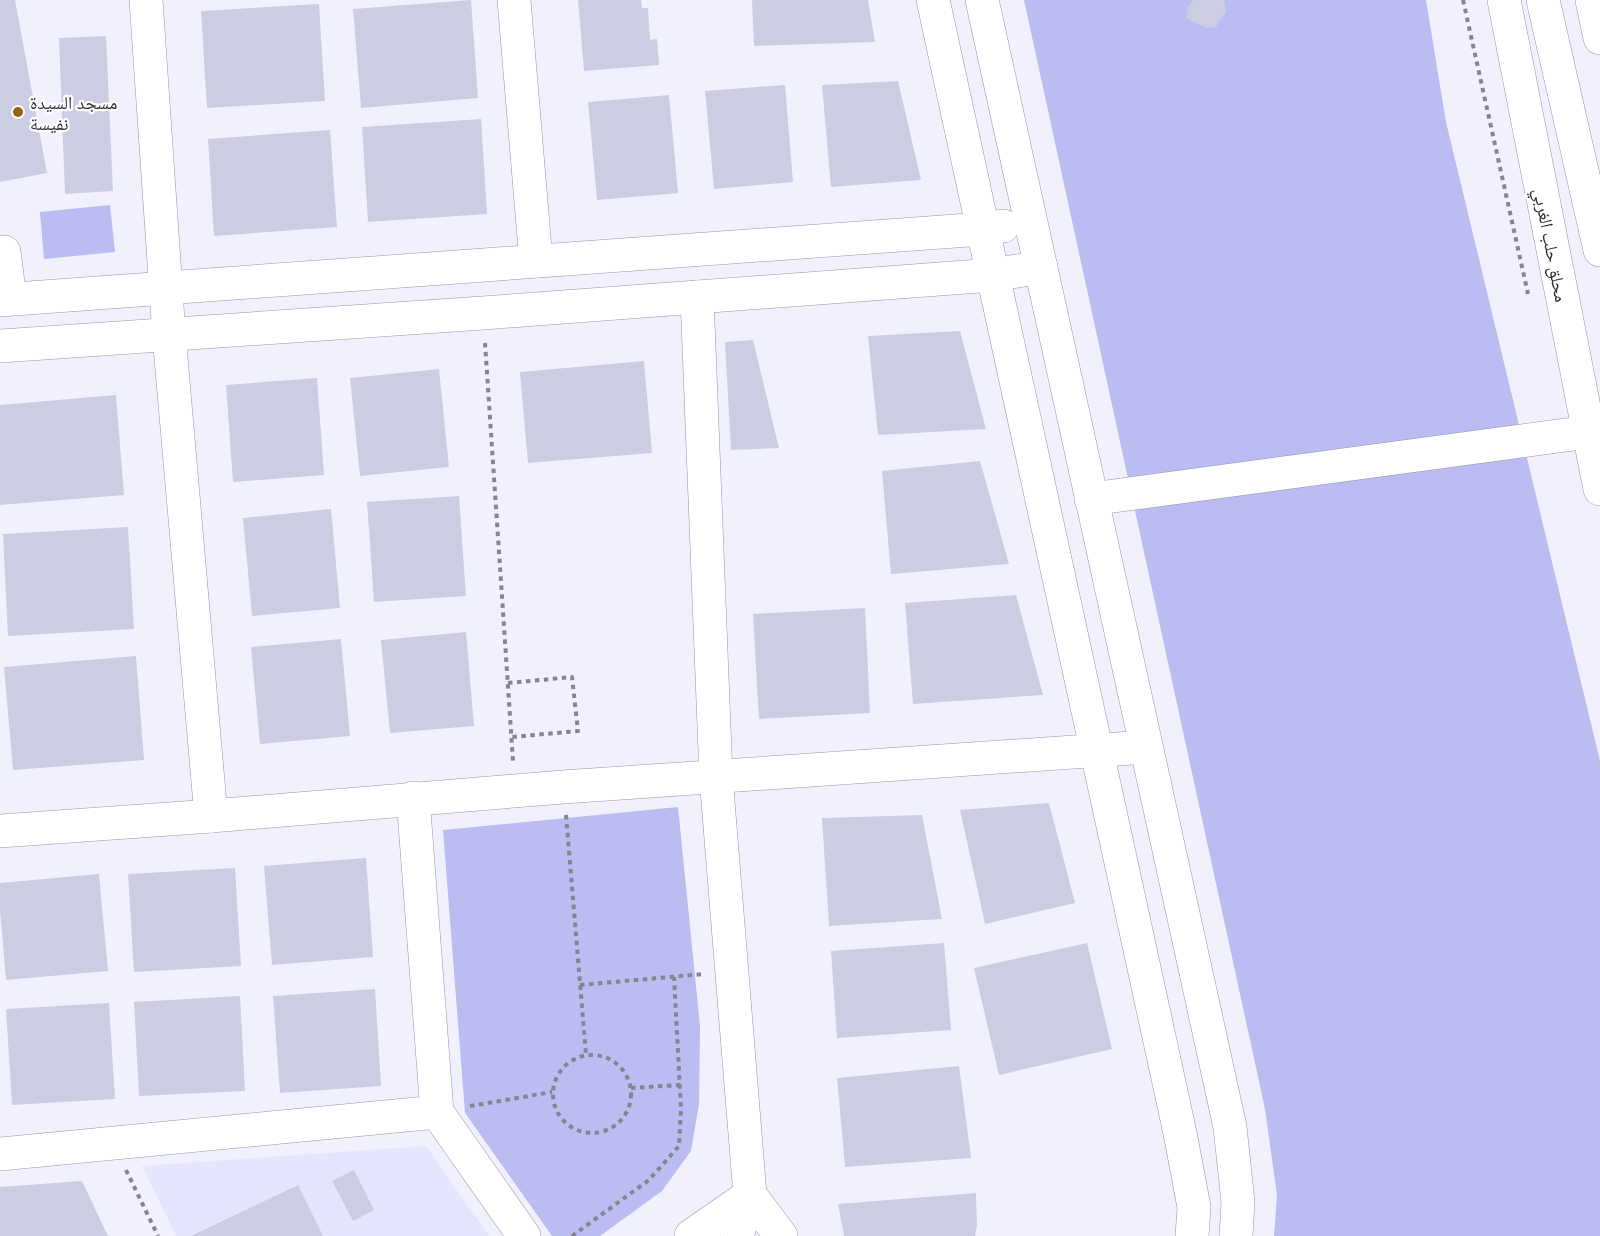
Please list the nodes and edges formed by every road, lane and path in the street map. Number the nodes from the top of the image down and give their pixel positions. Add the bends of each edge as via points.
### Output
1 (146, 0) edge
2 (514, 0) edge
3 (933, 0) edge
4 (982, 0) edge
5 (1463, 0) edge
6 (1504, 0) edge
7 (1543, 0) edge
8 (1592, 0) edge
9 (1600, 38) edge
10 (1030, 222) junction
11 (983, 229) junction
12 (1600, 250) edge
13 (0, 252) edge
14 (536, 261) junction
15 (1041, 267) junction
16 (993, 275) junction
17 (166, 289) junction
18 (697, 297) junction
19 (1529, 298) dead end
20 (5, 299) edge
21 (483, 313) junction
22 (169, 335) junction
23 (0, 346) edge
24 (1588, 432) junction
25 (1600, 489) edge
26 (1091, 498) junction
27 (508, 684) junction
28 (512, 737) junction
29 (1146, 747) junction
30 (1097, 751) junction
31 (716, 777) junction
32 (563, 787) junction
33 (515, 791) junction
34 (413, 798) junction
35 (211, 816) junction
36 (0, 831) edge
37 (732, 971) junction
38 (674, 977) junction
39 (580, 985) junction
40 (586, 1055) junction
41 (680, 1085) junction
42 (631, 1088) junction
43 (552, 1092) junction
44 (437, 1112) junction
45 (113, 1143) junction
46 (0, 1154) edge
47 (750, 1195) junction
48 (158, 1236) edge
49 (524, 1236) edge
50 (572, 1236) edge
51 (691, 1236) edge
52 (737, 1236) edge
53 (781, 1236) edge
54 (1192, 1236) edge
55 (1236, 1236) edge

1 - 17 main road
2 - 14 main road
3 - 11 main road
4 - 10 main road
5 - 19 path
6 - 24 main road, محلق حلب الغربي
7 - 12 main road
8 - 9 main road
10 - 11 main road
10 - 15 main road
11 - 14 main road
11 - 16 main road
13 - 20 main road via 4,252
14 - 17 main road
15 - 16 main road
15 - 26 main road
16 - 18 main road
16 - 30 main road
17 - 20 main road
17 - 22 main road
18 - 21 main road
18 - 31 main road
21 - 22 main road
21 - 27 path
22 - 23 main road
22 - 35 main road
24 - 25 main road, محلق حلب الغربي
24 - 26 main road
26 - 29 main road
27 - 28 path
27 - 28 path via 572,677 578,731
28 - 33 path
29 - 30 main road
29 - 55 main road via 1230,1127 1238,1202
30 - 31 main road
30 - 54 main road via 1182,1143 1194,1207
31 - 32 main road
31 - 37 main road
32 - 33 main road
32 - 39 path
33 - 34 main road
34 - 35 main road
34 - 44 main road
35 - 36 main road
37 - 38 path
37 - 47 main road
38 - 39 path
38 - 41 path
39 - 40 path
40 - 42 path via 599,1055 620,1066
40 - 43 path via 562,1067
41 - 42 path
41 - 50 path via 679,1146 649,1180
42 - 43 path via 626,1113 609,1129 597,1133 583,1132 560,1118
43 - 44 path
44 - 45 main road
44 - 49 main road
45 - 46 main road
45 - 48 path
47 - 51 main road
47 - 52 main road
47 - 53 main road

